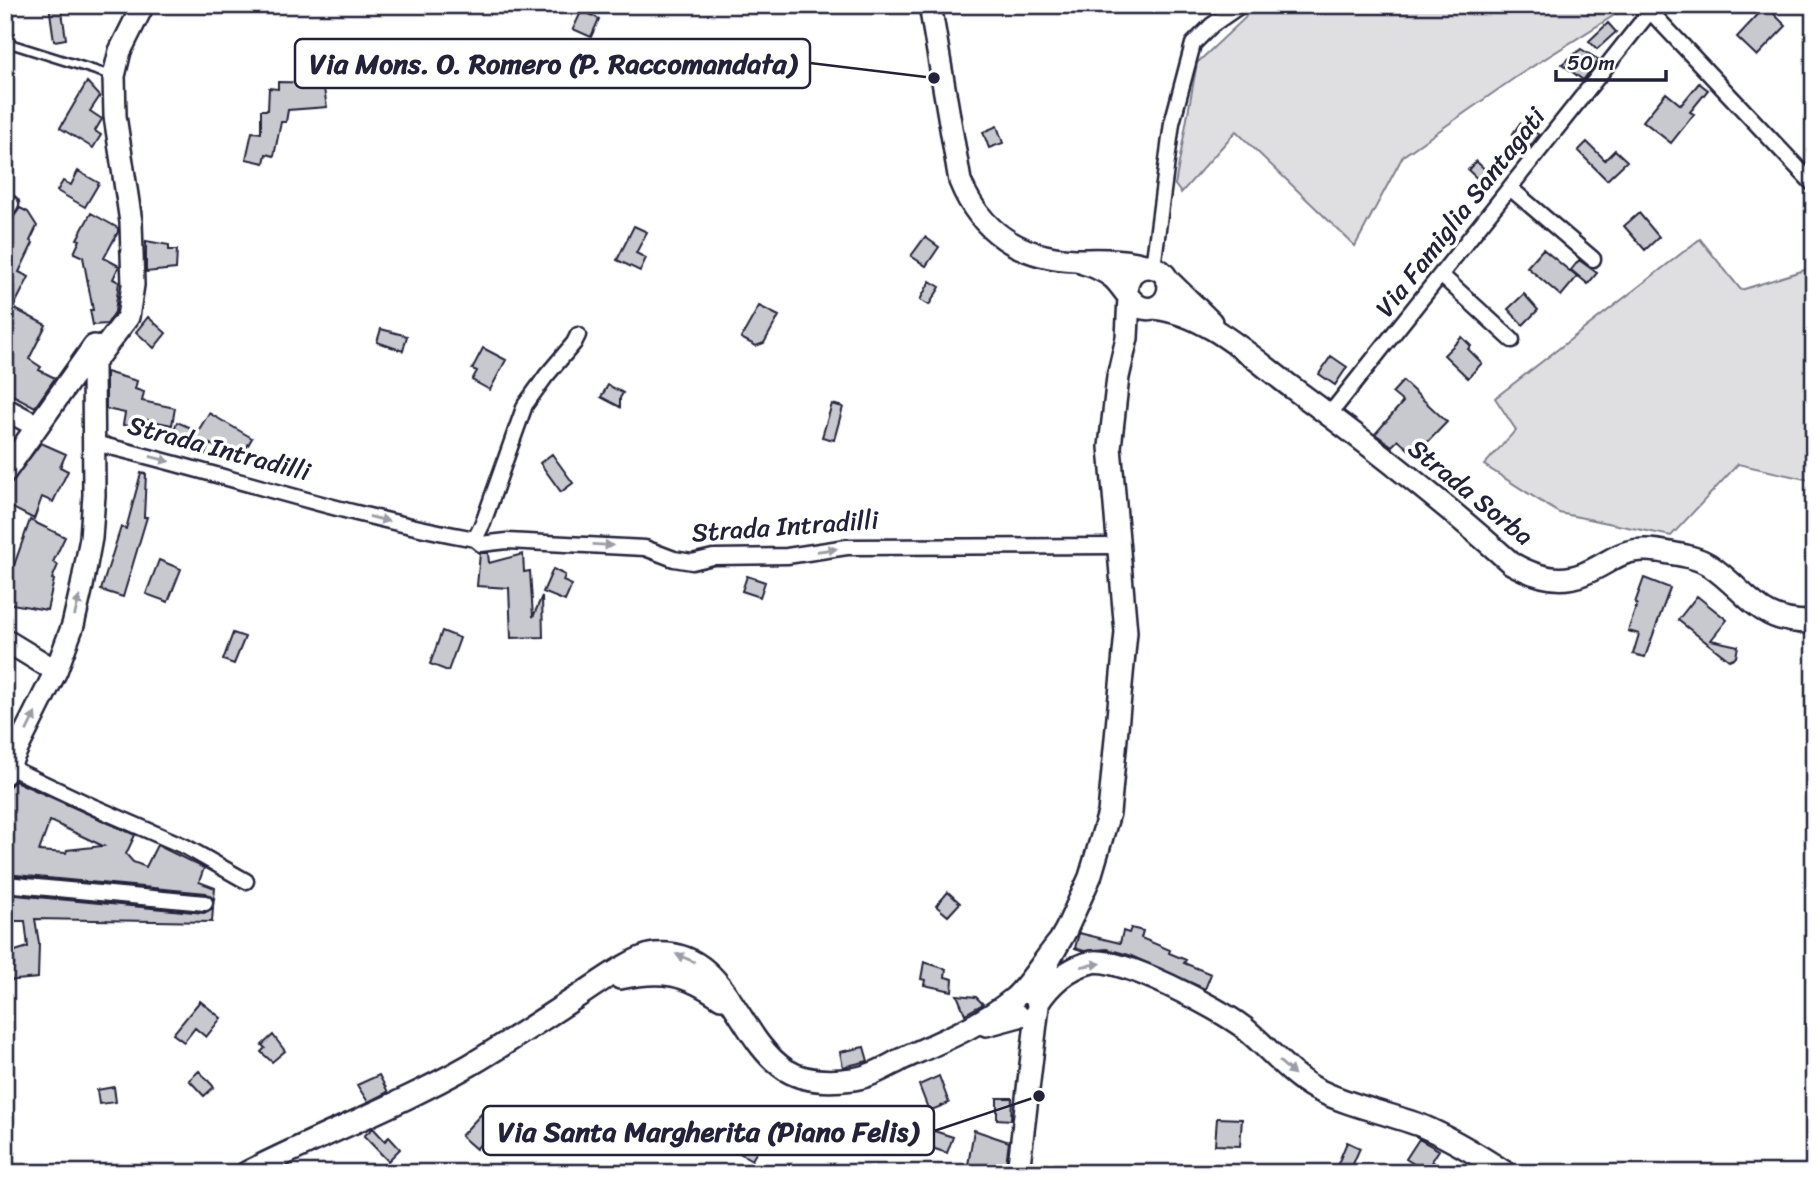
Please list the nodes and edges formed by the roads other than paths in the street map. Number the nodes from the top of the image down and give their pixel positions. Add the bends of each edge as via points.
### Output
1 (143, 5) edge
2 (930, 5) edge
3 (1241, 5) edge
4 (1652, 8) edge
5 (5, 42) edge
6 (114, 76) junction
7 (1814, 185) edge
8 (1510, 188) junction
9 (1593, 259) dead end
10 (1074, 260) junction
11 (1157, 271) junction
12 (1441, 275) junction
13 (1128, 295) junction
14 (131, 301) junction
15 (1150, 308) junction
16 (578, 335) dead end
17 (1126, 338) junction
18 (1512, 340) dead end
19 (1229, 341) junction
20 (5, 409) edge
21 (1329, 415) junction
22 (37, 426) junction
23 (94, 443) junction
24 (5, 472) edge
25 (475, 539) junction
26 (1118, 546) junction
27 (1814, 622) edge
28 (5, 640) edge
29 (56, 671) junction
30 (7, 770) edge
31 (246, 881) dead end
32 (5, 884) edge
33 (205, 903) dead end
34 (1026, 1005) junction
35 (246, 1173) edge
36 (1018, 1173) edge
37 (1506, 1173) edge

1 - 6 street via 120,51
2 - 10 street via 960,181 972,206 1010,243
3 - 11 street via 1193,44 1172,123
4 - 7 street
4 - 8 street, Via Famiglia Santagati
5 - 6 lane
6 - 14 street via 115,116 131,222
8 - 9 street
8 - 12 street, Via Famiglia Santagati
10 - 11 street via 1133,261
10 - 13 street via 1110,275
11 - 13 street via 1137,269 1127,286
11 - 15 street via 1168,285 1165,299
11 - 19 street
12 - 18 street
12 - 21 street, Via Famiglia Santagati
13 - 15 street via 1136,305
13 - 17 street
14 - 22 street
14 - 23 street, Strada Intradilli via 128,317 93,363
15 - 17 street via 1138,317
15 - 19 street via 1189,317
16 - 25 street via 525,405
17 - 26 street via 1110,447
19 - 21 street, Strada Sorba
20 - 22 street
21 - 27 street, Strada Sorba via 1526,571 1567,578 1636,549 1676,554 1708,564 1757,608 1789,622
22 - 24 street
23 -> 25 street, Strada Intradilli via 331,508
29 -> 23 street, Strada Intradilli via 73,625 89,550
25 -> 26 street, Strada Intradilli via 481,544 507,541 645,548 692,562 847,548
26 - 34 street via 1126,632 1109,813 1090,877
28 - 29 street
30 -> 29 street, Strada Intradilli
30 - 31 street via 186,847
32 - 33 street
34 - 35 street via 868,1075 818,1080 799,1077 775,1061 717,979 698,964 677,954 652,954 620,969 468,1065
34 - 36 street via 1033,1047
34 -> 37 street via 1080,966 1094,962 1125,968 1225,1013 1315,1088 1436,1132

